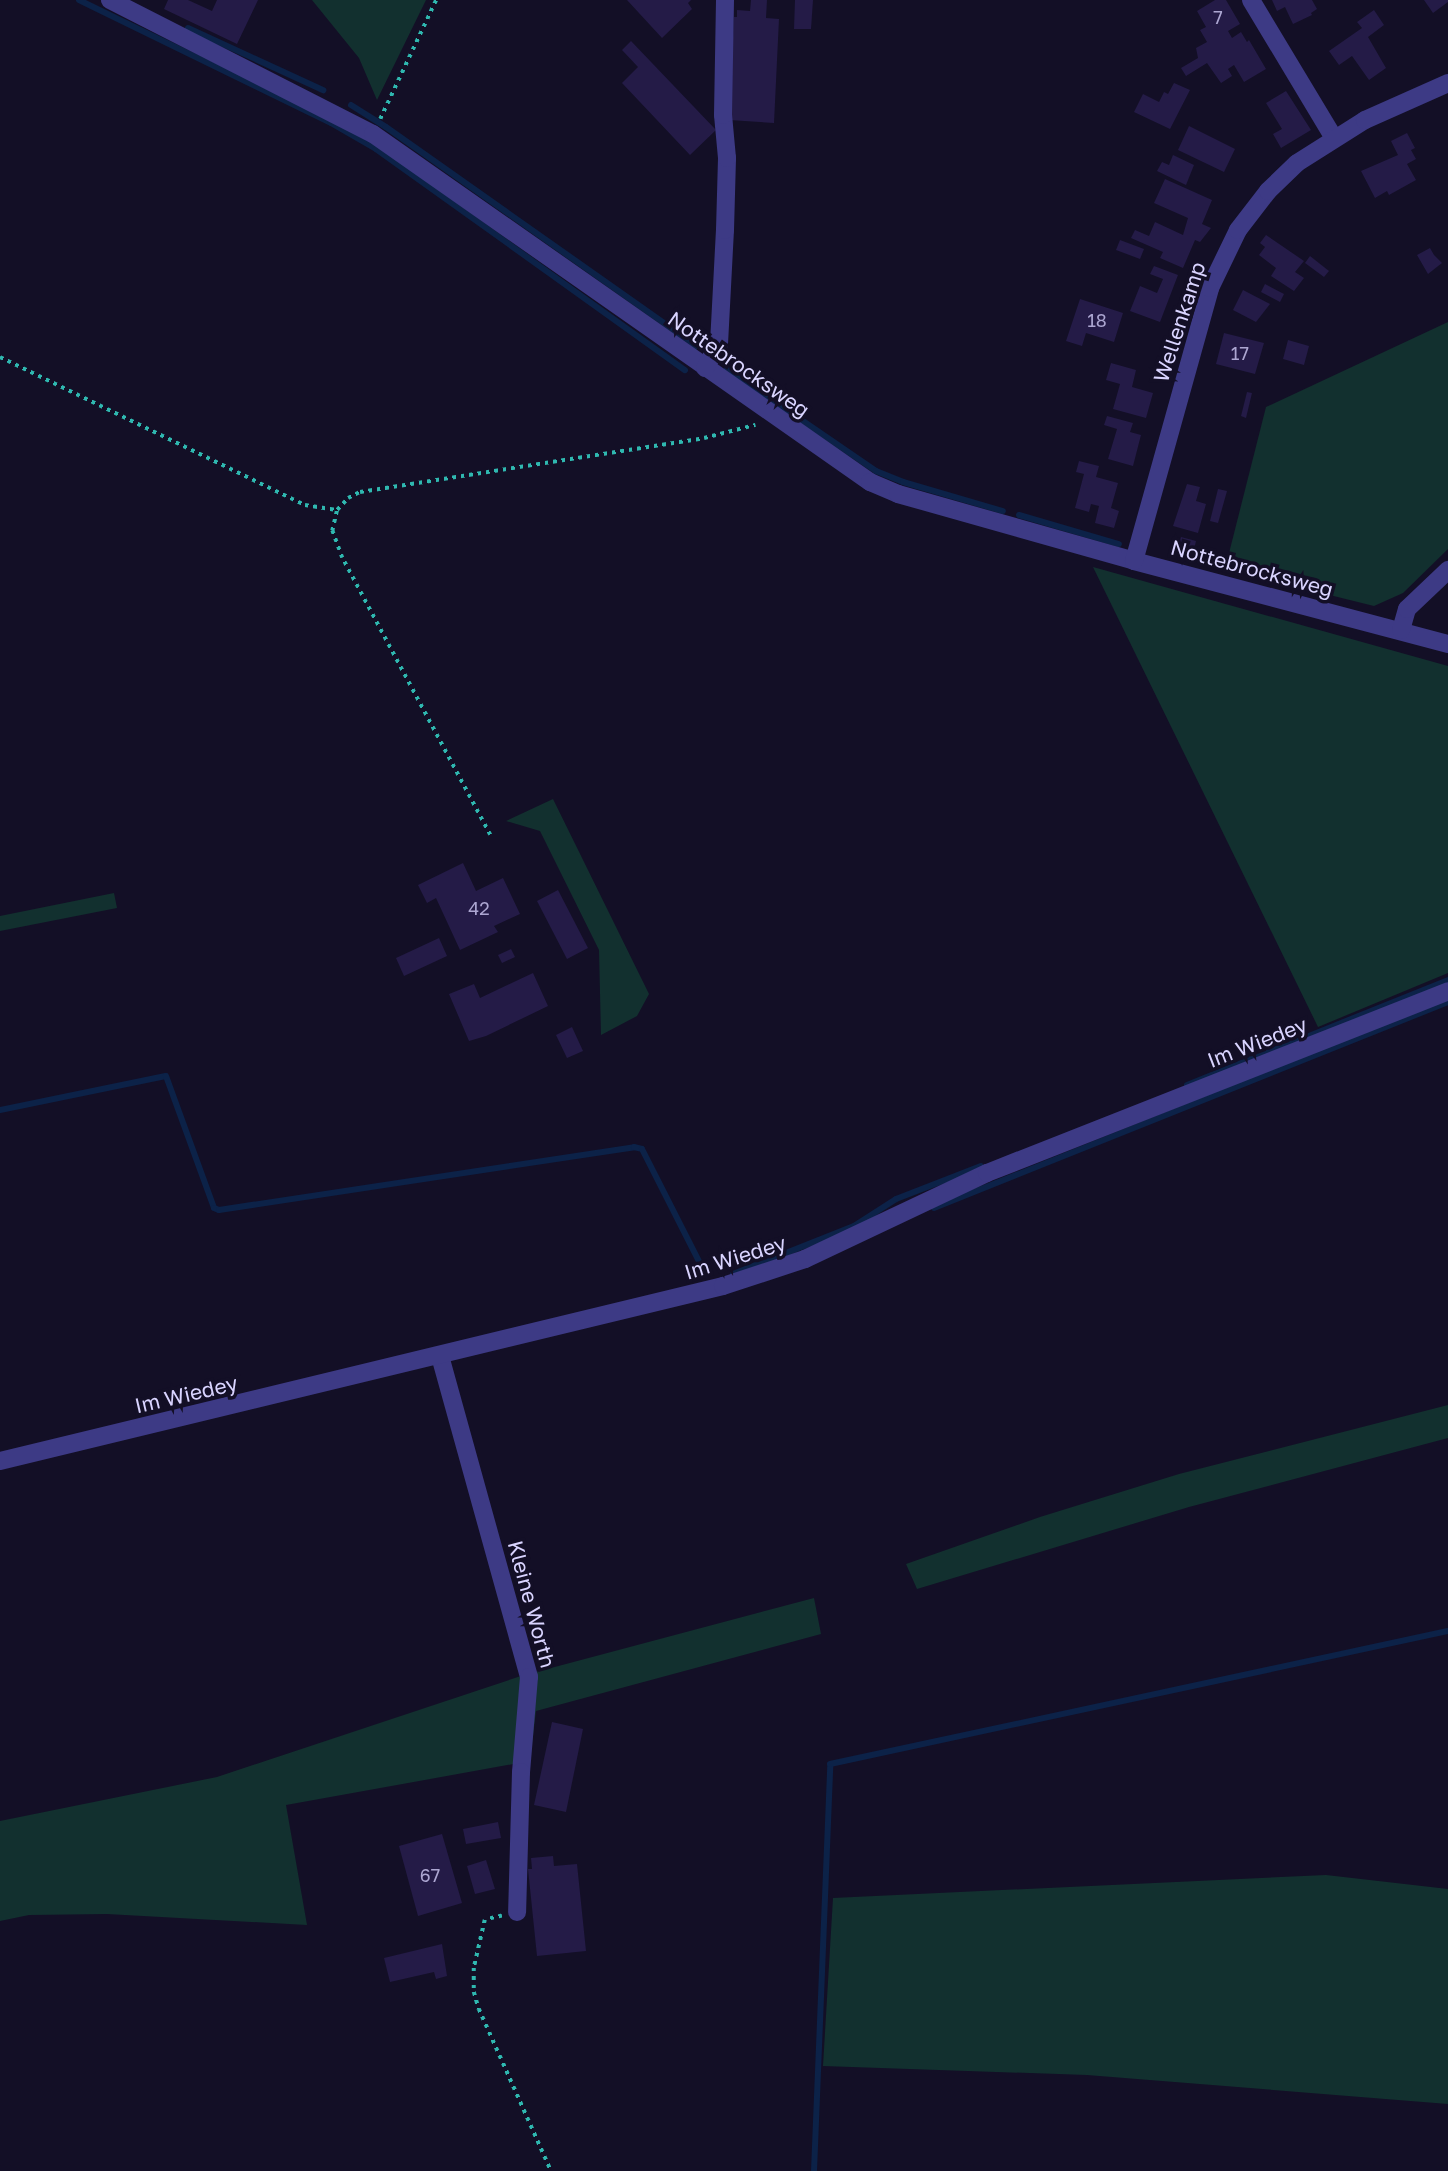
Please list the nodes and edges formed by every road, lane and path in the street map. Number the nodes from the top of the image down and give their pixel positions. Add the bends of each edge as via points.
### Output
1 (110, 0) edge
2 (436, 0) edge
3 (725, 0) edge
4 (1251, 0) edge
5 (1448, 83) edge
6 (373, 134) junction
7 (1334, 138) junction
8 (0, 357) edge
9 (705, 368) junction
10 (766, 412) junction
11 (337, 510) junction
12 (1134, 561) junction
13 (1448, 570) edge
14 (1401, 630) junction
15 (1448, 644) edge
16 (490, 835) dead end
17 (1448, 991) edge
18 (440, 1356) junction
19 (0, 1461) edge
20 (517, 1912) joint
21 (551, 2171) edge

1 - 6 street, Nottebrocksweg
2 - 6 path
3 - 9 street via 727,158 719,344
4 - 7 street
5 - 7 street, Wellenkamp
6 - 9 street, Nottebrocksweg
7 - 12 street, Wellenkamp via 1297,163 1268,191 1238,230 1210,288
8 - 11 path via 305,505
9 - 10 street, Nottebrocksweg
10 - 11 path via 748,429 360,492
10 - 12 street, Nottebrocksweg via 870,482 898,494
11 - 16 path via 332,531 342,558
12 - 14 street, Nottebrocksweg
13 - 14 street via 1407,609
14 - 15 street, Nottebrocksweg
17 - 18 street, Im Wiedey via 987,1173 804,1259 723,1286
18 - 19 street, Im Wiedey
18 - 20 street, Kleine Worth via 530,1677 521,1772
20 - 21 path via 485,1920 474,1968 474,1992

